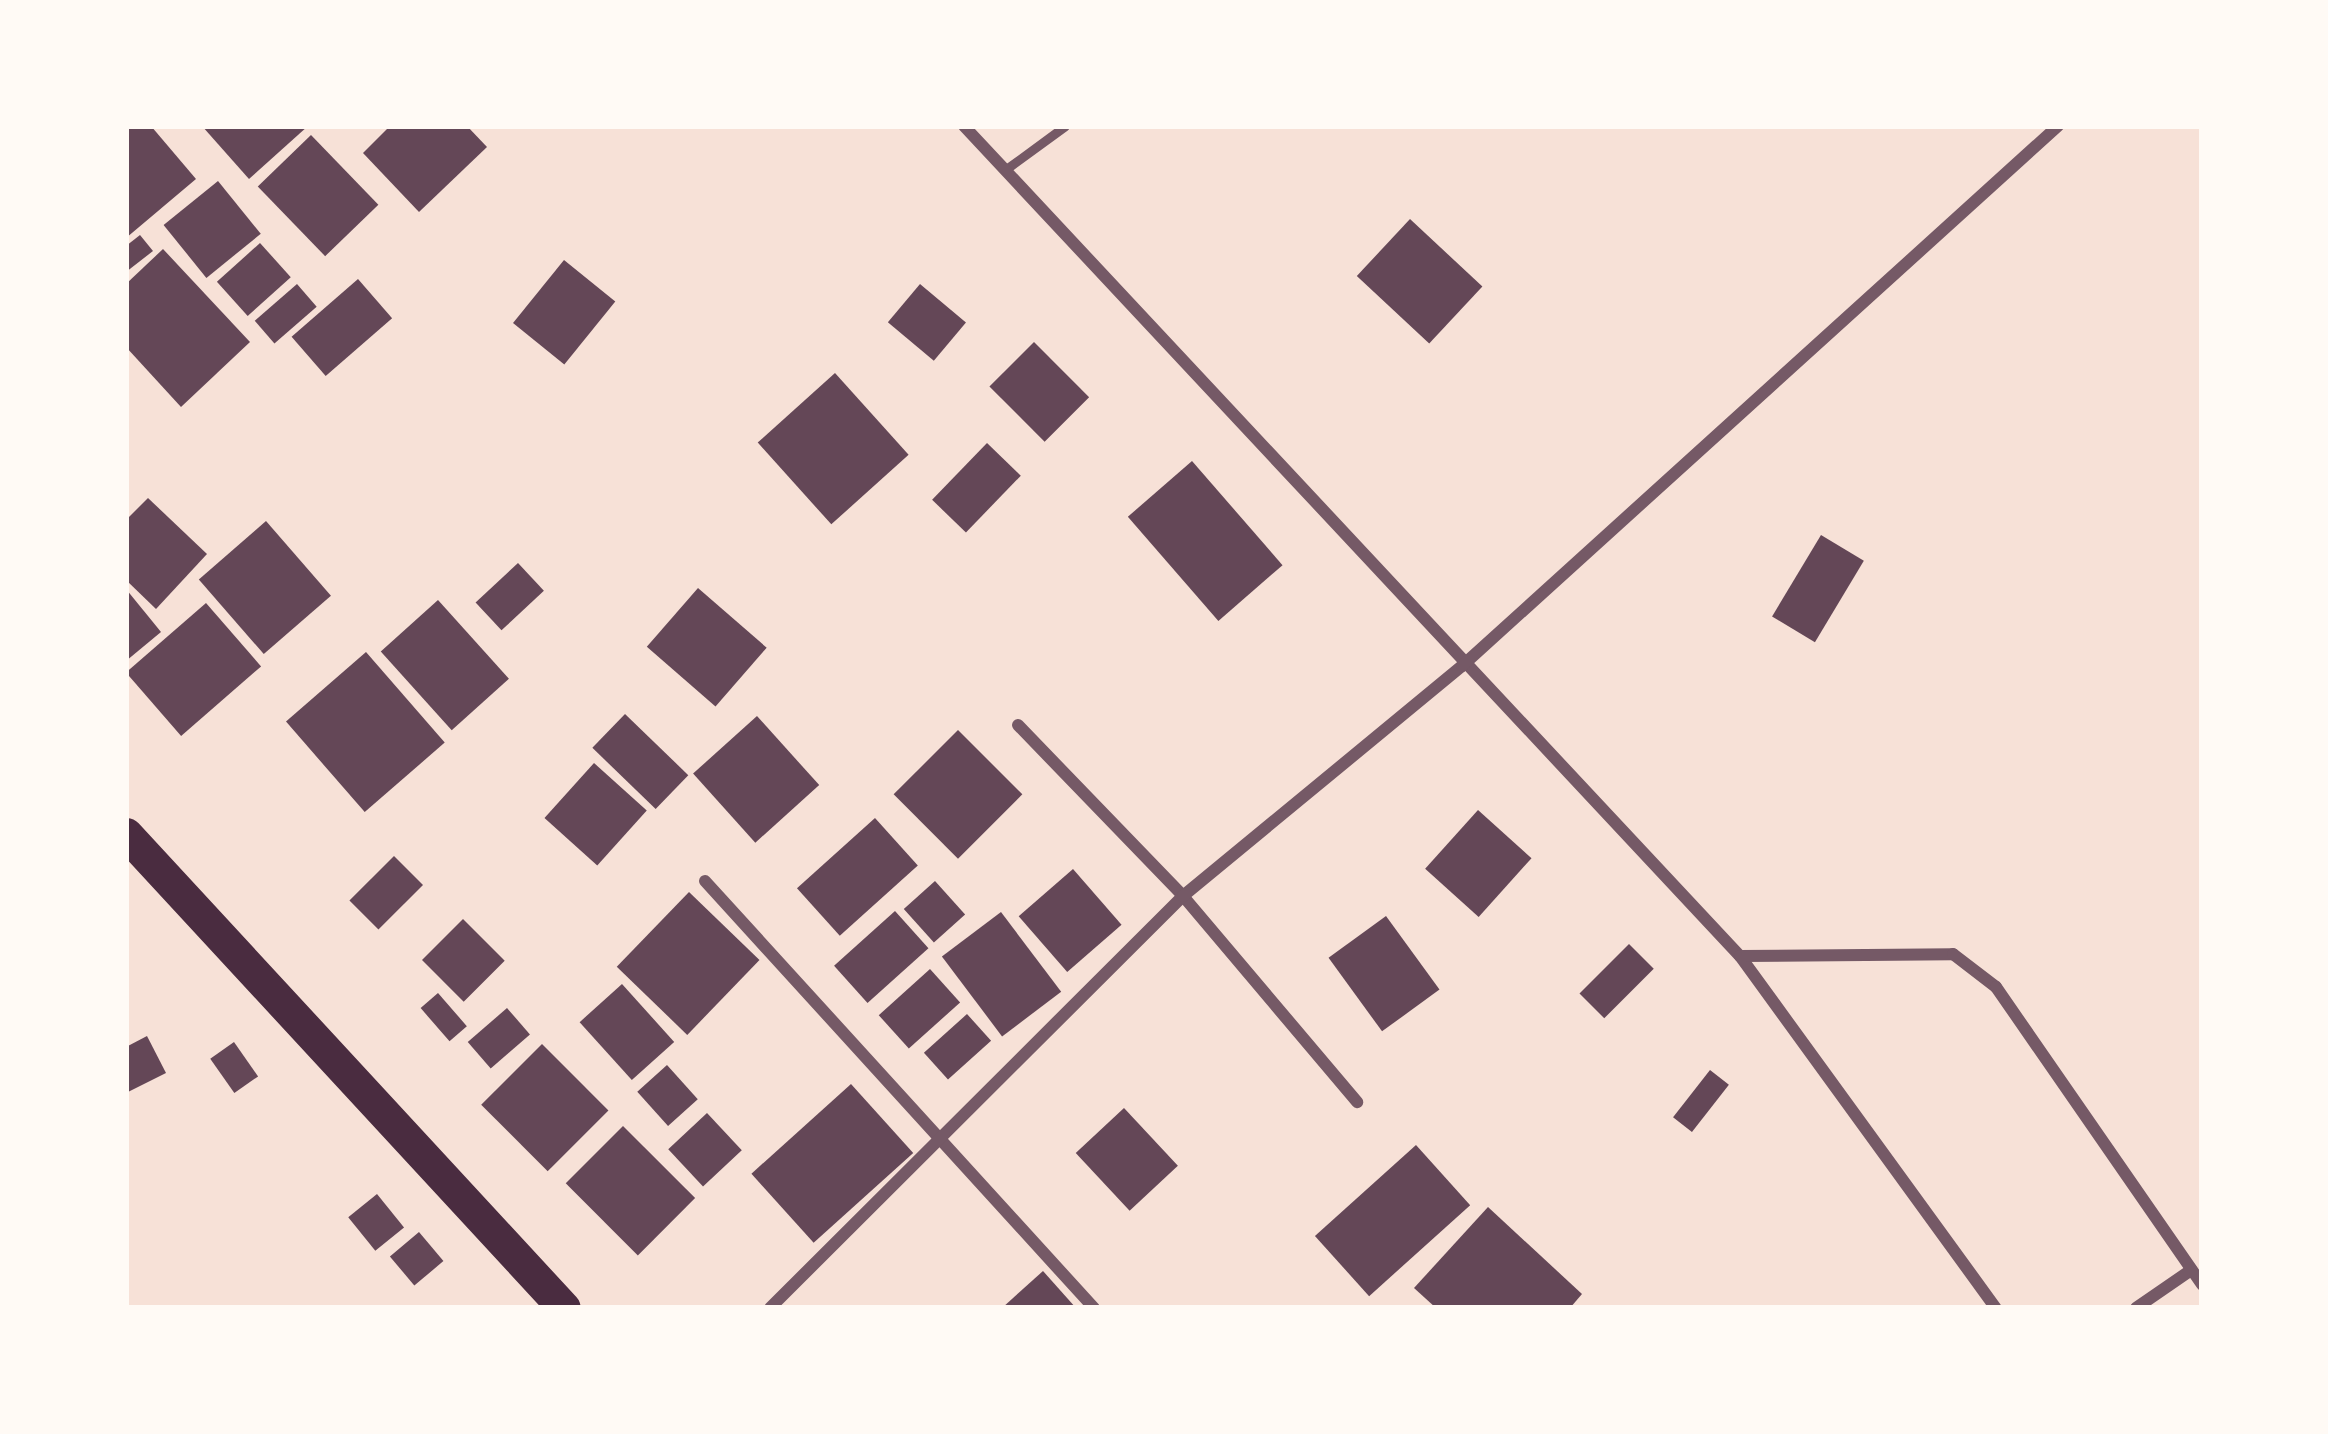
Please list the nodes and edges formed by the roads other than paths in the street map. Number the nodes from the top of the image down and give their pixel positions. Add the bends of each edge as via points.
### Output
1 (964, 126) edge
2 (1065, 126) edge
3 (2058, 126) edge
4 (1009, 167) junction
5 (1462, 666) junction
6 (1018, 725) dead end
7 (126, 833) edge
8 (705, 881) dead end
9 (1183, 896) junction
10 (1740, 956) junction
11 (1357, 1102) dead end
12 (942, 1136) junction
13 (2191, 1270) junction
14 (2202, 1286) edge
15 (564, 1308) edge
16 (770, 1308) edge
17 (1094, 1308) edge
18 (1996, 1308) edge
19 (2136, 1308) edge

1 - 4 street
2 - 4 lane
3 - 5 street
4 - 5 street
5 - 9 street
5 - 10 street
6 - 9 street
7 - 15 highway
8 - 12 street
9 - 11 street
9 - 12 street
10 - 13 street via 1953,954 1996,987
10 - 18 street
12 - 16 street
12 - 17 street
13 - 14 street
13 - 19 street

